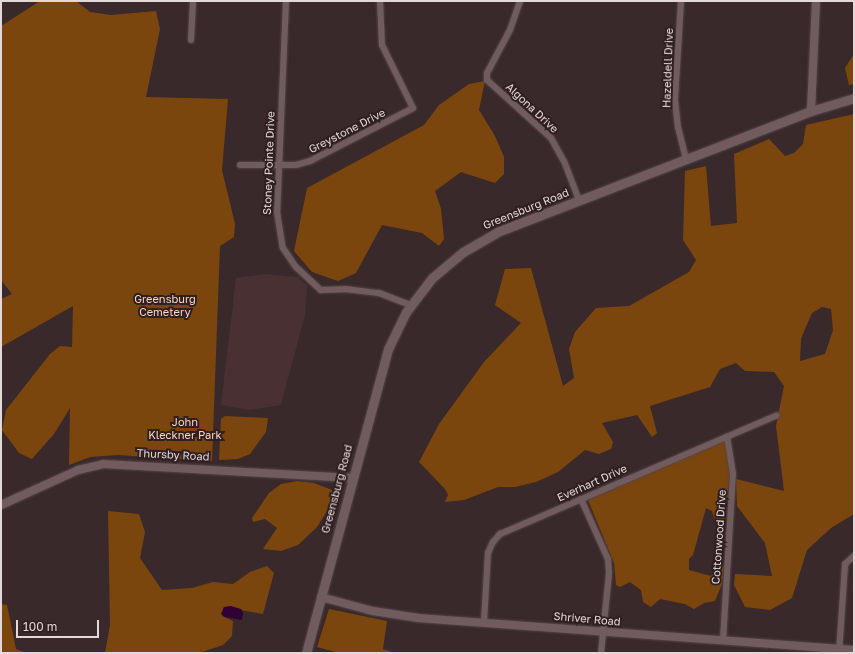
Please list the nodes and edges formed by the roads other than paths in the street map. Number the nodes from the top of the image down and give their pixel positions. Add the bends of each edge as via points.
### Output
1 (193, 1) edge
2 (286, 1) edge
3 (380, 1) edge
4 (520, 1) edge
5 (681, 1) edge
6 (816, 1) edge
7 (191, 40) dead end
8 (854, 98) edge
9 (811, 111) junction
10 (686, 159) junction
11 (240, 165) dead end
12 (278, 165) junction
13 (579, 200) junction
14 (410, 305) junction
15 (777, 415) dead end
16 (727, 436) junction
17 (352, 478) junction
18 (581, 498) junction
19 (1, 505) edge
20 (854, 556) edge
21 (321, 597) junction
22 (484, 622) junction
23 (603, 631) junction
24 (723, 641) junction
25 (854, 650) edge
26 (839, 651) edge
27 (306, 653) edge
28 (602, 653) edge

1 - 7 street
2 - 12 street, Stoney Pointe Drive
3 - 12 street, Greystone Drive via 382,45 413,108 310,161 296,165
4 - 13 street, Algona Drive via 510,30 489,68 487,78 550,138 564,161
5 - 10 street, Hazeldell Drive via 675,100
6 - 9 street
8 - 9 main road, Greensburg Road
9 - 10 main road, Greensburg Road
10 - 13 main road, Greensburg Road
11 - 12 street, Greystone Drive
12 - 14 street, Stoney Pointe Drive via 277,225 283,248 300,271 321,290 344,289 379,293
13 - 14 main road, Greensburg Road via 498,232 471,246 439,271
14 - 17 main road, Greensburg Road via 388,349
15 - 16 street, Everhart Drive
16 - 18 street, Everhart Drive
16 - 24 street, Cottonwood Drive via 734,474
17 - 19 street, Thursby Road via 103,464 78,470
17 - 21 main road, Greensburg Road
18 - 22 street, Everhart Drive via 504,532 492,542 488,553
18 - 23 street via 608,559
20 - 26 street via 845,564
21 - 22 street, Shriver Road via 384,613
21 - 27 main road, Greensburg Road
22 - 23 street, Shriver Road
23 - 24 street, Shriver Road
23 - 28 street
24 - 26 street, Shriver Road
25 - 26 street, Shriver Road

